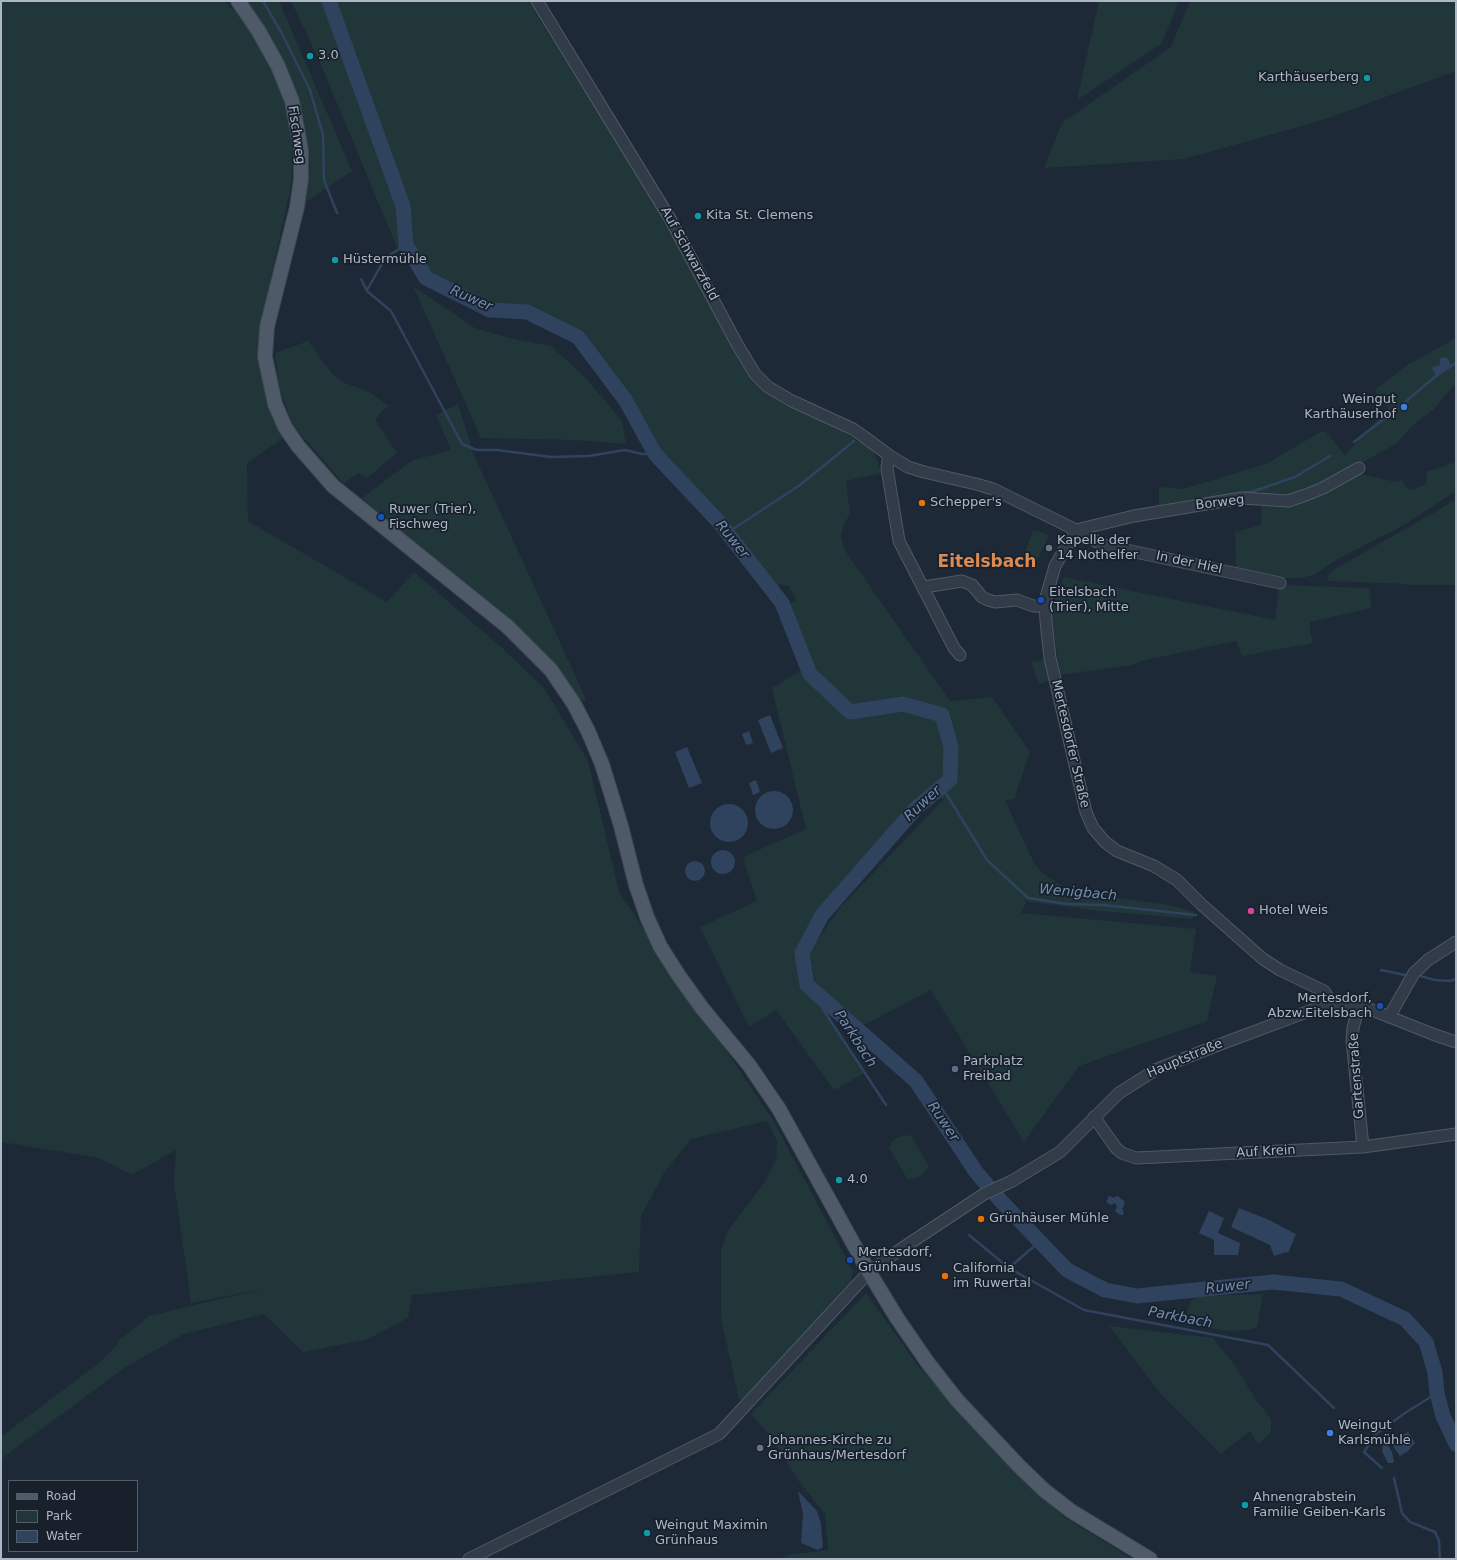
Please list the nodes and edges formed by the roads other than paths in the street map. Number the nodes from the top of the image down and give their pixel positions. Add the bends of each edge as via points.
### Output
1 (238, 1) edge
2 (537, 1) edge
3 (890, 456) junction
4 (1359, 468) dead end
5 (1076, 530) junction
6 (1280, 583) dead end
7 (924, 587) junction
8 (1045, 606) junction
9 (960, 655) dead end
10 (1456, 942) edge
11 (1331, 1005) junction
12 (1359, 1006) junction
13 (1390, 1017) junction
14 (1456, 1042) edge
15 (1094, 1117) junction
16 (1456, 1134) edge
17 (1363, 1148) junction
18 (869, 1272) junction
19 (469, 1559) edge
20 (1150, 1559) edge

1 - 18 main road, Fischweg via 278,66 292,101 301,150 301,179 297,207 273,303 265,357 275,404 285,427 333,486 508,627 551,670 574,704 602,764 636,885 660,946 702,1008 749,1065 779,1109
2 - 3 street, Auf Schwarzfeld via 669,217 755,374 777,393 853,429
3 - 5 street, Auf Schwarzfeld via 920,471 988,488
3 - 7 street via 888,472 899,540
4 - 5 street, Borweg via 1324,488 1288,501 1242,498 1134,516
5 - 6 street, In der Hiel via 1103,544
5 - 8 street, Mertesdorfer Straße via 1054,566
7 - 8 street via 962,581 972,585 988,600 1016,600 1033,606
7 - 9 street via 954,648
8 - 11 street, Mertesdorfer Straße via 1050,658 1083,802 1093,828 1117,851 1170,875 1269,963 1324,991
10 - 13 street via 1414,972
11 - 12 street, Hauptstraße
11 - 15 street, Hauptstraße via 1157,1070 1119,1094
12 - 13 street, Hauptstraße
12 - 17 street, Gartenstraße via 1352,1040
13 - 14 street, Hauptstraße
15 - 17 street, Auf Krein via 1116,1148 1136,1158
15 - 18 street, Hauptstraße via 1060,1152 984,1194
16 - 17 street, Auf Krein
18 - 19 street, Hauptstraße via 719,1434
18 - 20 main road, Fischweg via 928,1363 972,1417 1019,1466 1071,1511

